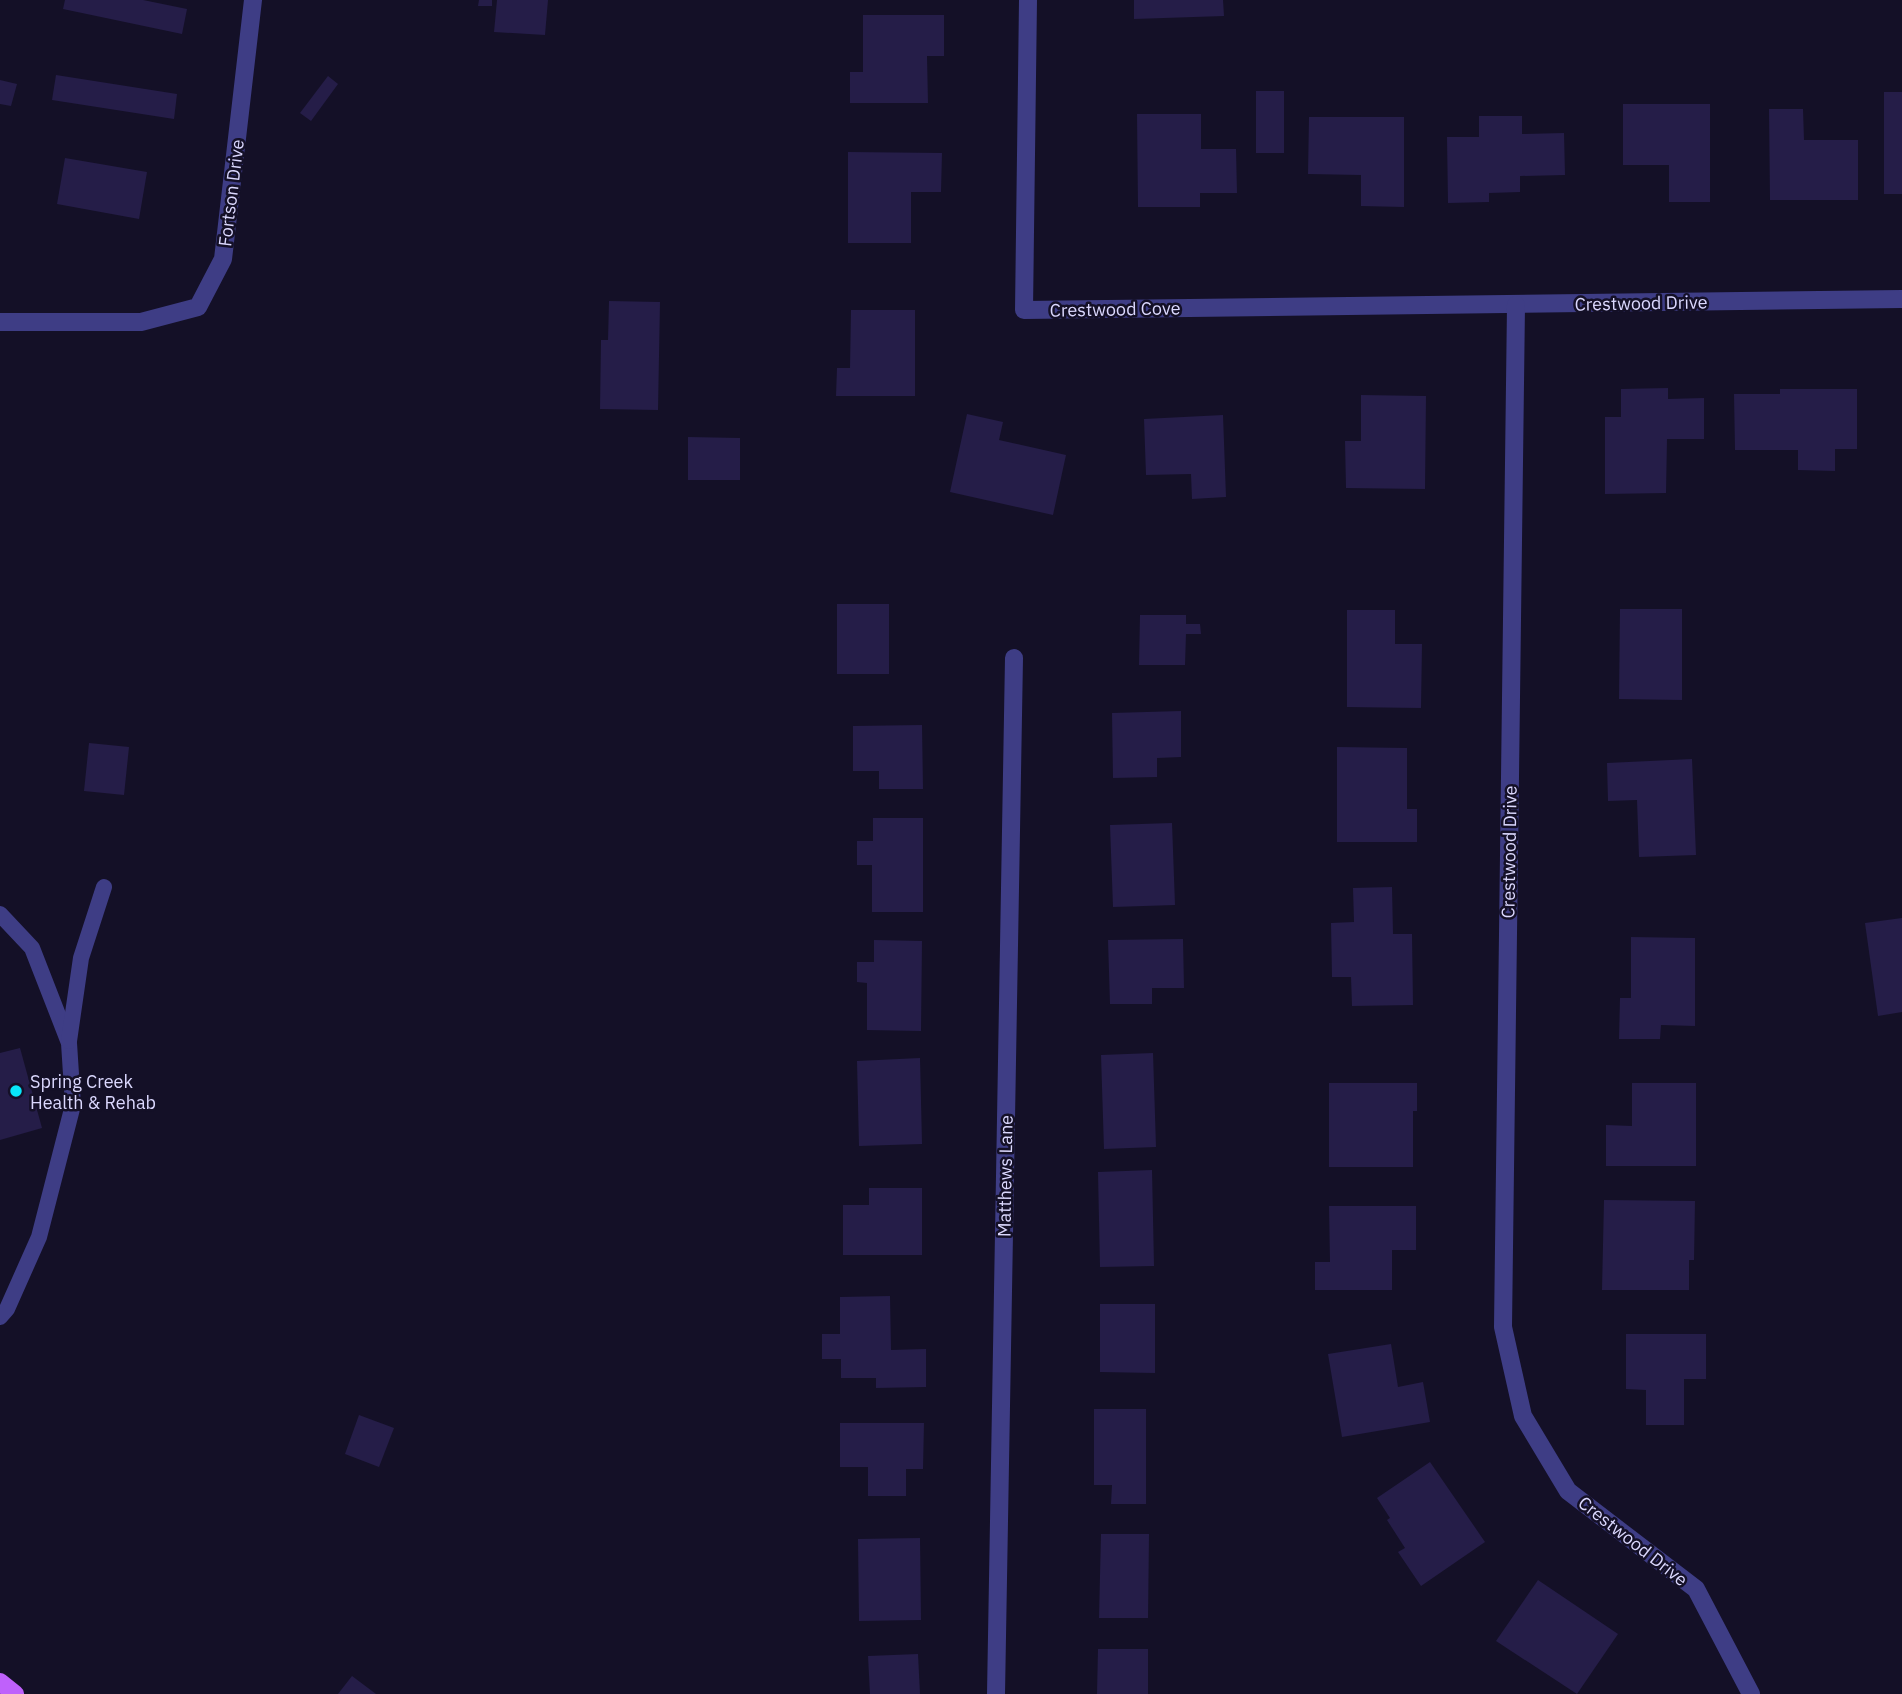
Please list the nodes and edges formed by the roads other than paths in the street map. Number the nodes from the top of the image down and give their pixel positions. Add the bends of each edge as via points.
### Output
1 (253, 0) edge
2 (1028, 0) edge
3 (1902, 299) edge
4 (1516, 305) junction
5 (0, 322) edge
6 (1014, 658) dead end
7 (104, 887) dead end
8 (0, 914) edge
9 (69, 1043) junction
10 (0, 1317) edge
11 (0, 1682) edge
12 (15, 1694) edge
13 (996, 1694) edge
14 (1751, 1694) edge

1 - 5 street, Fortson Drive via 223,259 198,307 141,322
2 - 4 street, Crestwood Cove via 1024,310
3 - 4 street, Crestwood Drive
4 - 14 street, Crestwood Drive via 1503,1327 1523,1416 1568,1490 1696,1589
6 - 13 street, Matthews Lane
7 - 9 lane via 81,958
8 - 9 lane via 32,948
9 - 10 lane via 73,1105 39,1237 8,1309
11 - 12 main road

